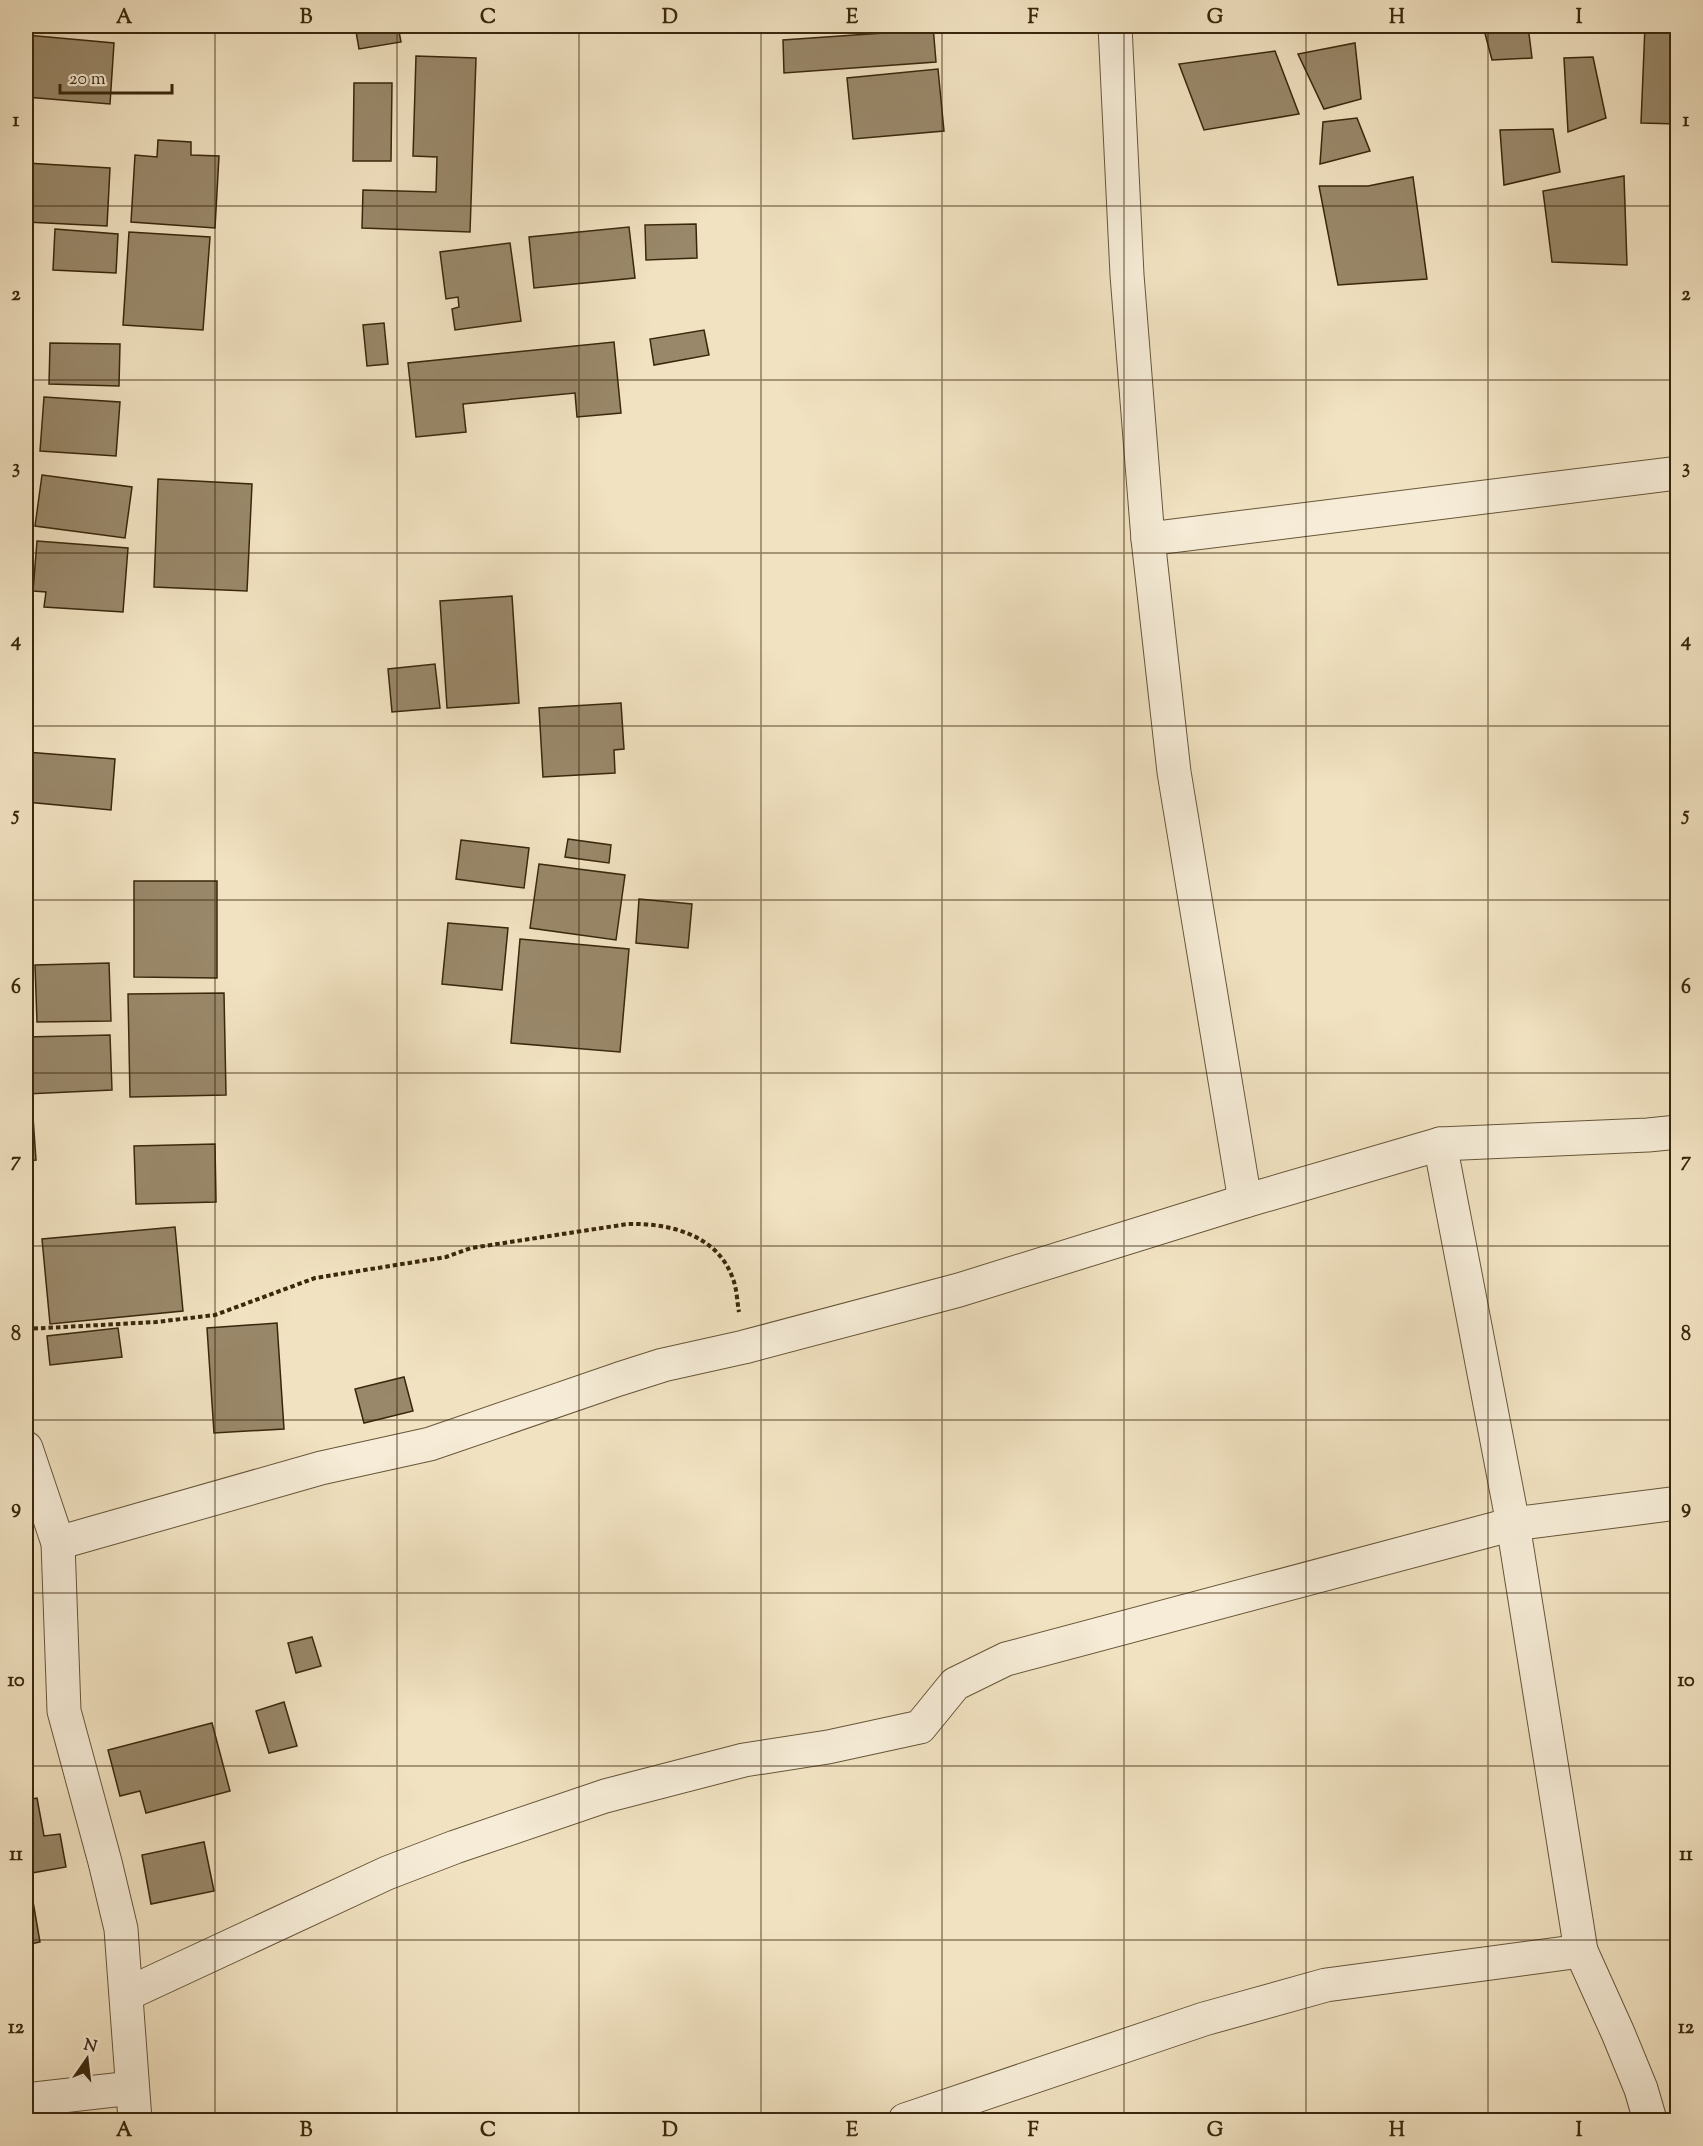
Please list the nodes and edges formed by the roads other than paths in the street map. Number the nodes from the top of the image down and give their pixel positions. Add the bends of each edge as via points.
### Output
1 (1115, 26) edge
2 (1677, 473) edge
3 (1148, 539) junction
4 (1677, 1132) edge
5 (1440, 1144) junction
6 (1245, 1202) junction
7 (26, 1448) edge
8 (1677, 1503) edge
9 (1513, 1524) junction
10 (58, 1543) junction
11 (1581, 1951) junction
12 (127, 1995) junction
13 (132, 2088) junction
14 (26, 2100) edge
15 (135, 2121) edge
16 (905, 2121) edge
17 (1650, 2121) edge

1 - 3 street via 1126,275
2 - 3 street
3 - 6 street via 1174,772
4 - 5 street
5 - 6 street
5 - 9 street
6 - 10 street via 959,1290 663,1365 430,1444 321,1468
7 - 10 street
8 - 9 street
9 - 11 street
9 - 12 street via 1006,1659 955,1684 920,1727 828,1748 744,1760 604,1796 387,1873
10 - 12 street via 64,1711 121,1929
11 - 16 street via 1326,1985 1204,2019
11 - 17 street via 1641,2089
12 - 13 street
13 - 14 street
13 - 15 street

